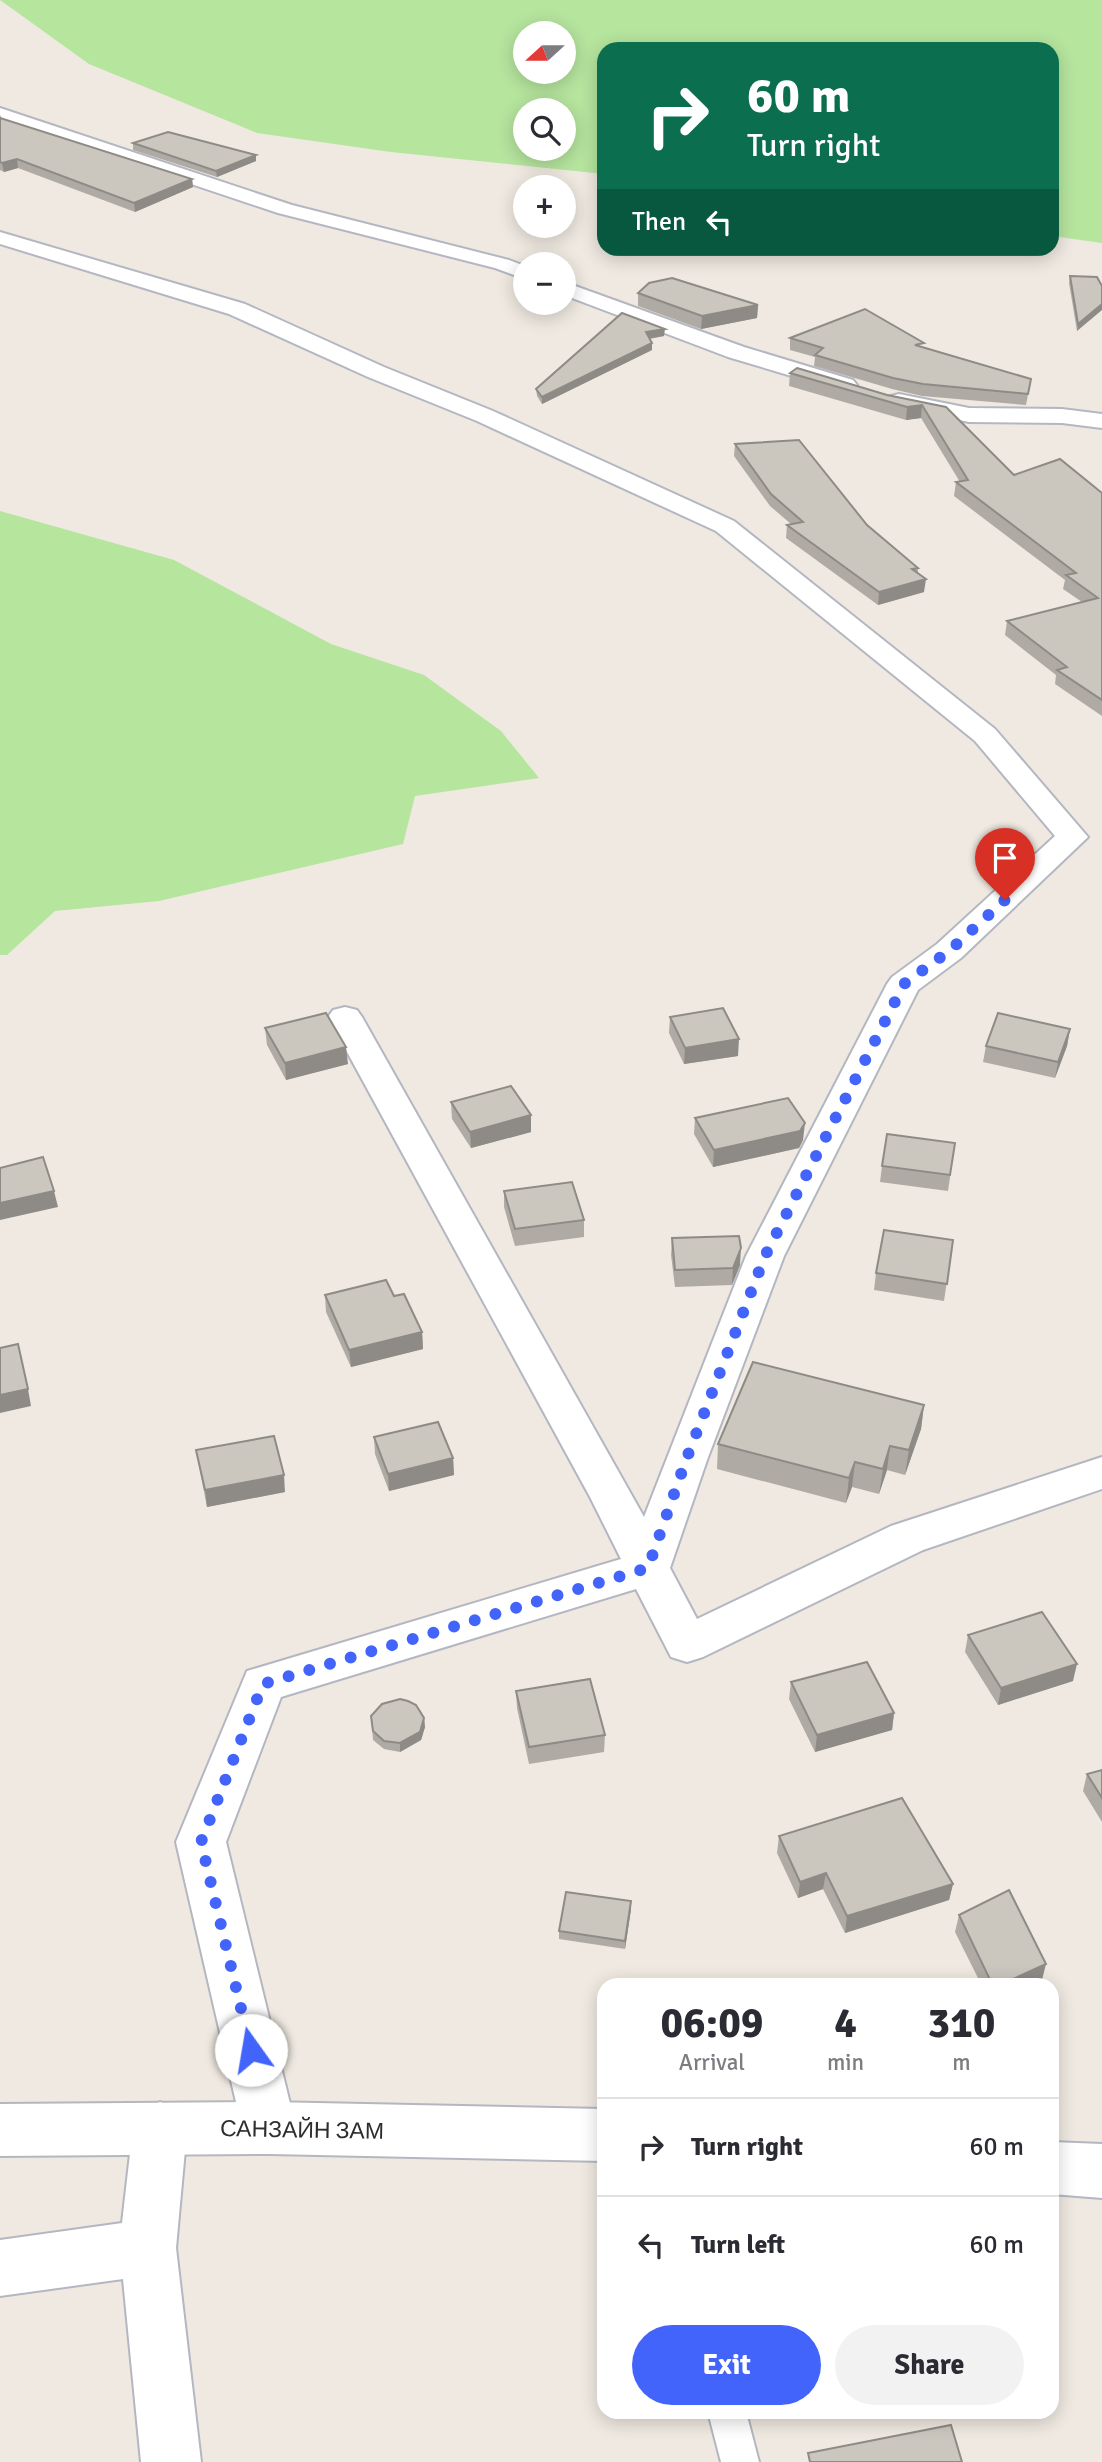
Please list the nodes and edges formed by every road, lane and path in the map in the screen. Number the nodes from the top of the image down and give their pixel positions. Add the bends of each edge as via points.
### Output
1 (0, 114) edge
2 (0, 238) edge
3 (513, 268) edge
4 (576, 292) edge
5 (1102, 421) edge
6 (345, 1017) dead end
7 (1102, 1473) edge
8 (648, 1568) junction
9 (160, 2128) junction
10 (269, 2128) junction
11 (0, 2130) edge
12 (597, 2136) edge
13 (1059, 2168) edge
14 (1102, 2171) edge
15 (149, 2248) junction
16 (0, 2268) edge
17 (729, 2419) edge
18 (171, 2462) edge
19 (740, 2462) edge

1 - 3 street via 285,209
2 - 8 street via 237,309 725,526 985,735 1072,837 949,951 904,984 765,1256
4 - 5 street via 736,352 868,392 970,415
6 - 8 street
7 - 8 street via 907,1538 687,1644
8 - 10 street via 263,1684 201,1842
9 - 10 street, САНЗАЙН ЗАМ
9 - 11 street, САНЗАЙН ЗАМ
9 - 15 street
10 - 12 street, САНЗАЙН ЗАМ
13 - 14 street
15 - 16 street
15 - 18 street
17 - 19 lane

